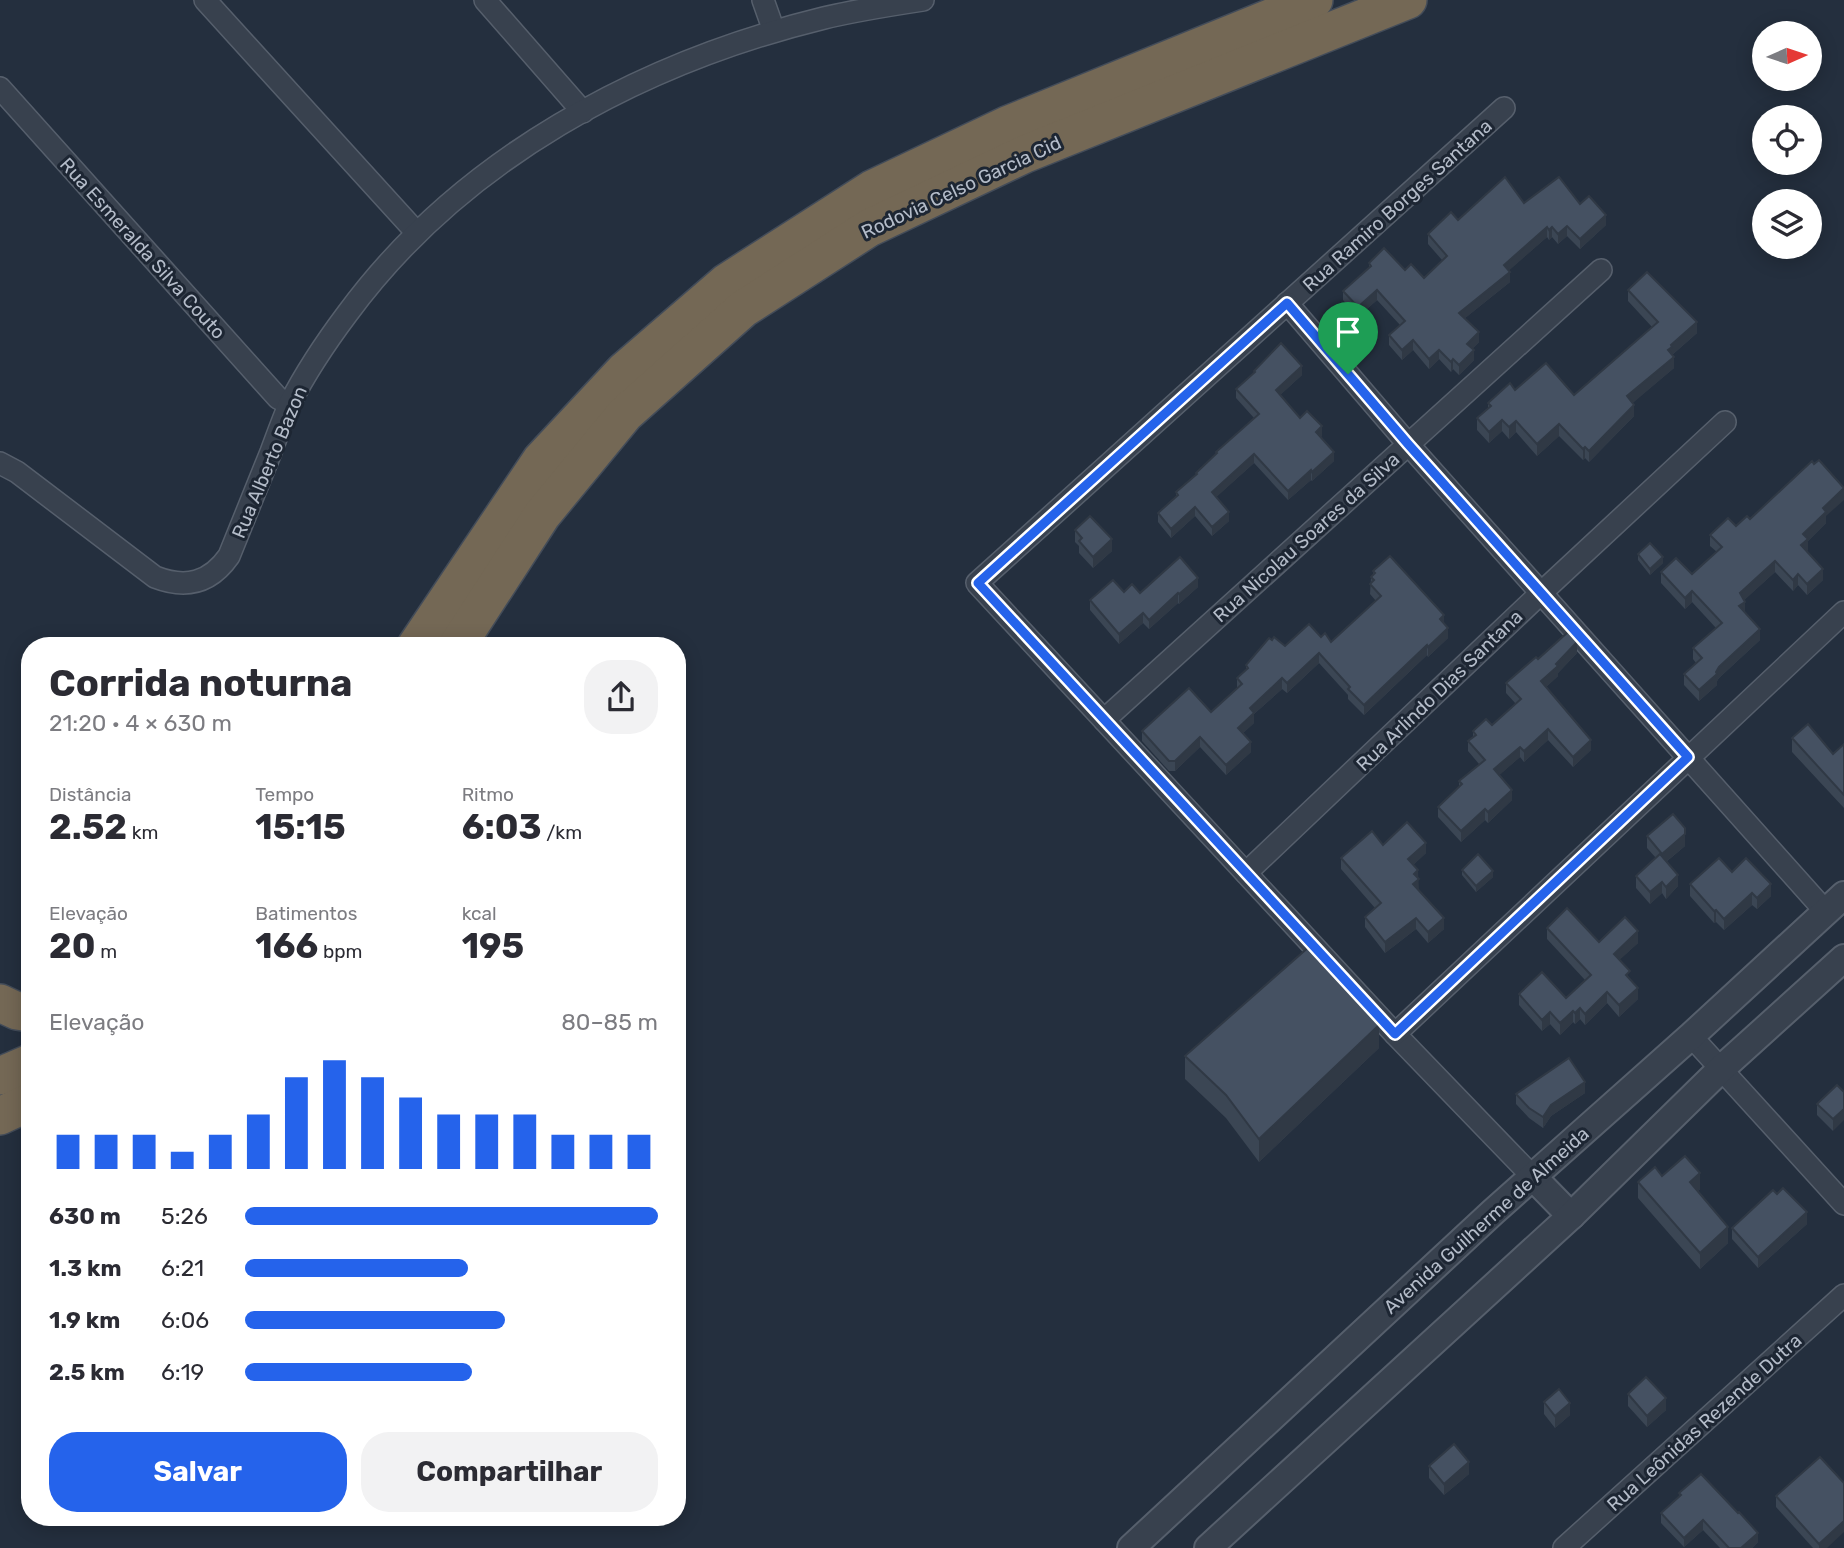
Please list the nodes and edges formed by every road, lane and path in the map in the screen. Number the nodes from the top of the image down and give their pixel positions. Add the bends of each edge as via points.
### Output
1 (205, 0) edge
2 (485, 0) edge
3 (763, 0) edge
4 (923, 0) edge
5 (1314, 0) edge
6 (1408, 0) edge
7 (774, 31) junction
8 (0, 88) edge
9 (1504, 108) dead end
10 (583, 112) junction
11 (417, 233) junction
12 (1601, 270) dead end
13 (1287, 303) junction
14 (290, 404) junction
15 (1725, 422) dead end
16 (1408, 444) junction
17 (0, 463) edge
18 (1541, 593) junction
19 (1844, 612) edge
20 (422, 637) edge
21 (463, 637) edge
22 (1104, 720) junction
23 (1688, 757) junction
24 (1246, 873) junction
25 (1835, 903) edge
26 (1844, 958) edge
27 (0, 1003) edge
28 (21, 1012) edge
29 (1395, 1034) junction
30 (1690, 1036) junction
31 (21, 1067) edge
32 (1721, 1069) junction
33 (0, 1076) edge
34 (21, 1106) edge
35 (0, 1115) edge
36 (1533, 1177) junction
37 (1844, 1204) edge
38 (1571, 1216) junction
39 (1844, 1295) edge
40 (1131, 1548) edge
41 (1208, 1548) edge
42 (1564, 1548) edge

1 - 11 street
2 - 10 street
3 - 7 street
4 - 7 street, Rua Alberto Bazon
5 - 20 highway, Rodovia Celso Garcia Cid via 1007,125 872,189 727,282 624,371 541,460
6 - 21 highway, Rodovia Celso Garcia Cid via 1013,160 869,228 743,309 625,414 542,515
7 - 10 street, Rua Alberto Bazon via 671,69
8 - 14 street, Rua Esmeralda Silva Couto via 278,398
9 - 13 street, Rua Ramiro Borges Santana
10 - 11 street, Rua Alberto Bazon via 491,169
11 - 14 street, Rua Alberto Bazon via 354,305
12 - 16 street, Rua Nicolau Soares da Silva
13 - 16 street
13 - 22 street, Rua Ramiro Borges Santana via 978,583
14 - 17 street, Rua Alberto Bazon via 229,556 216,571 198,581 176,583 155,577
15 - 18 street, Rua Arlindo Dias Santana
16 - 18 street
16 - 22 street, Rua Nicolau Soares da Silva
18 - 23 street
18 - 24 street, Rua Arlindo Dias Santana
19 - 23 street
22 - 24 street
23 - 25 street
23 - 29 street
24 - 29 street
25 - 30 street, Avenida Guilherme de Almeida
26 - 32 street
27 - 28 highway
29 - 36 street
30 - 32 street
30 - 36 street, Avenida Guilherme de Almeida
31 - 33 highway
32 - 37 street
32 - 38 street
34 - 35 highway
36 - 38 street
36 - 40 street, Avenida Guilherme de Almeida
38 - 41 street
39 - 42 street, Rua Leônidas Rezende Dutra

